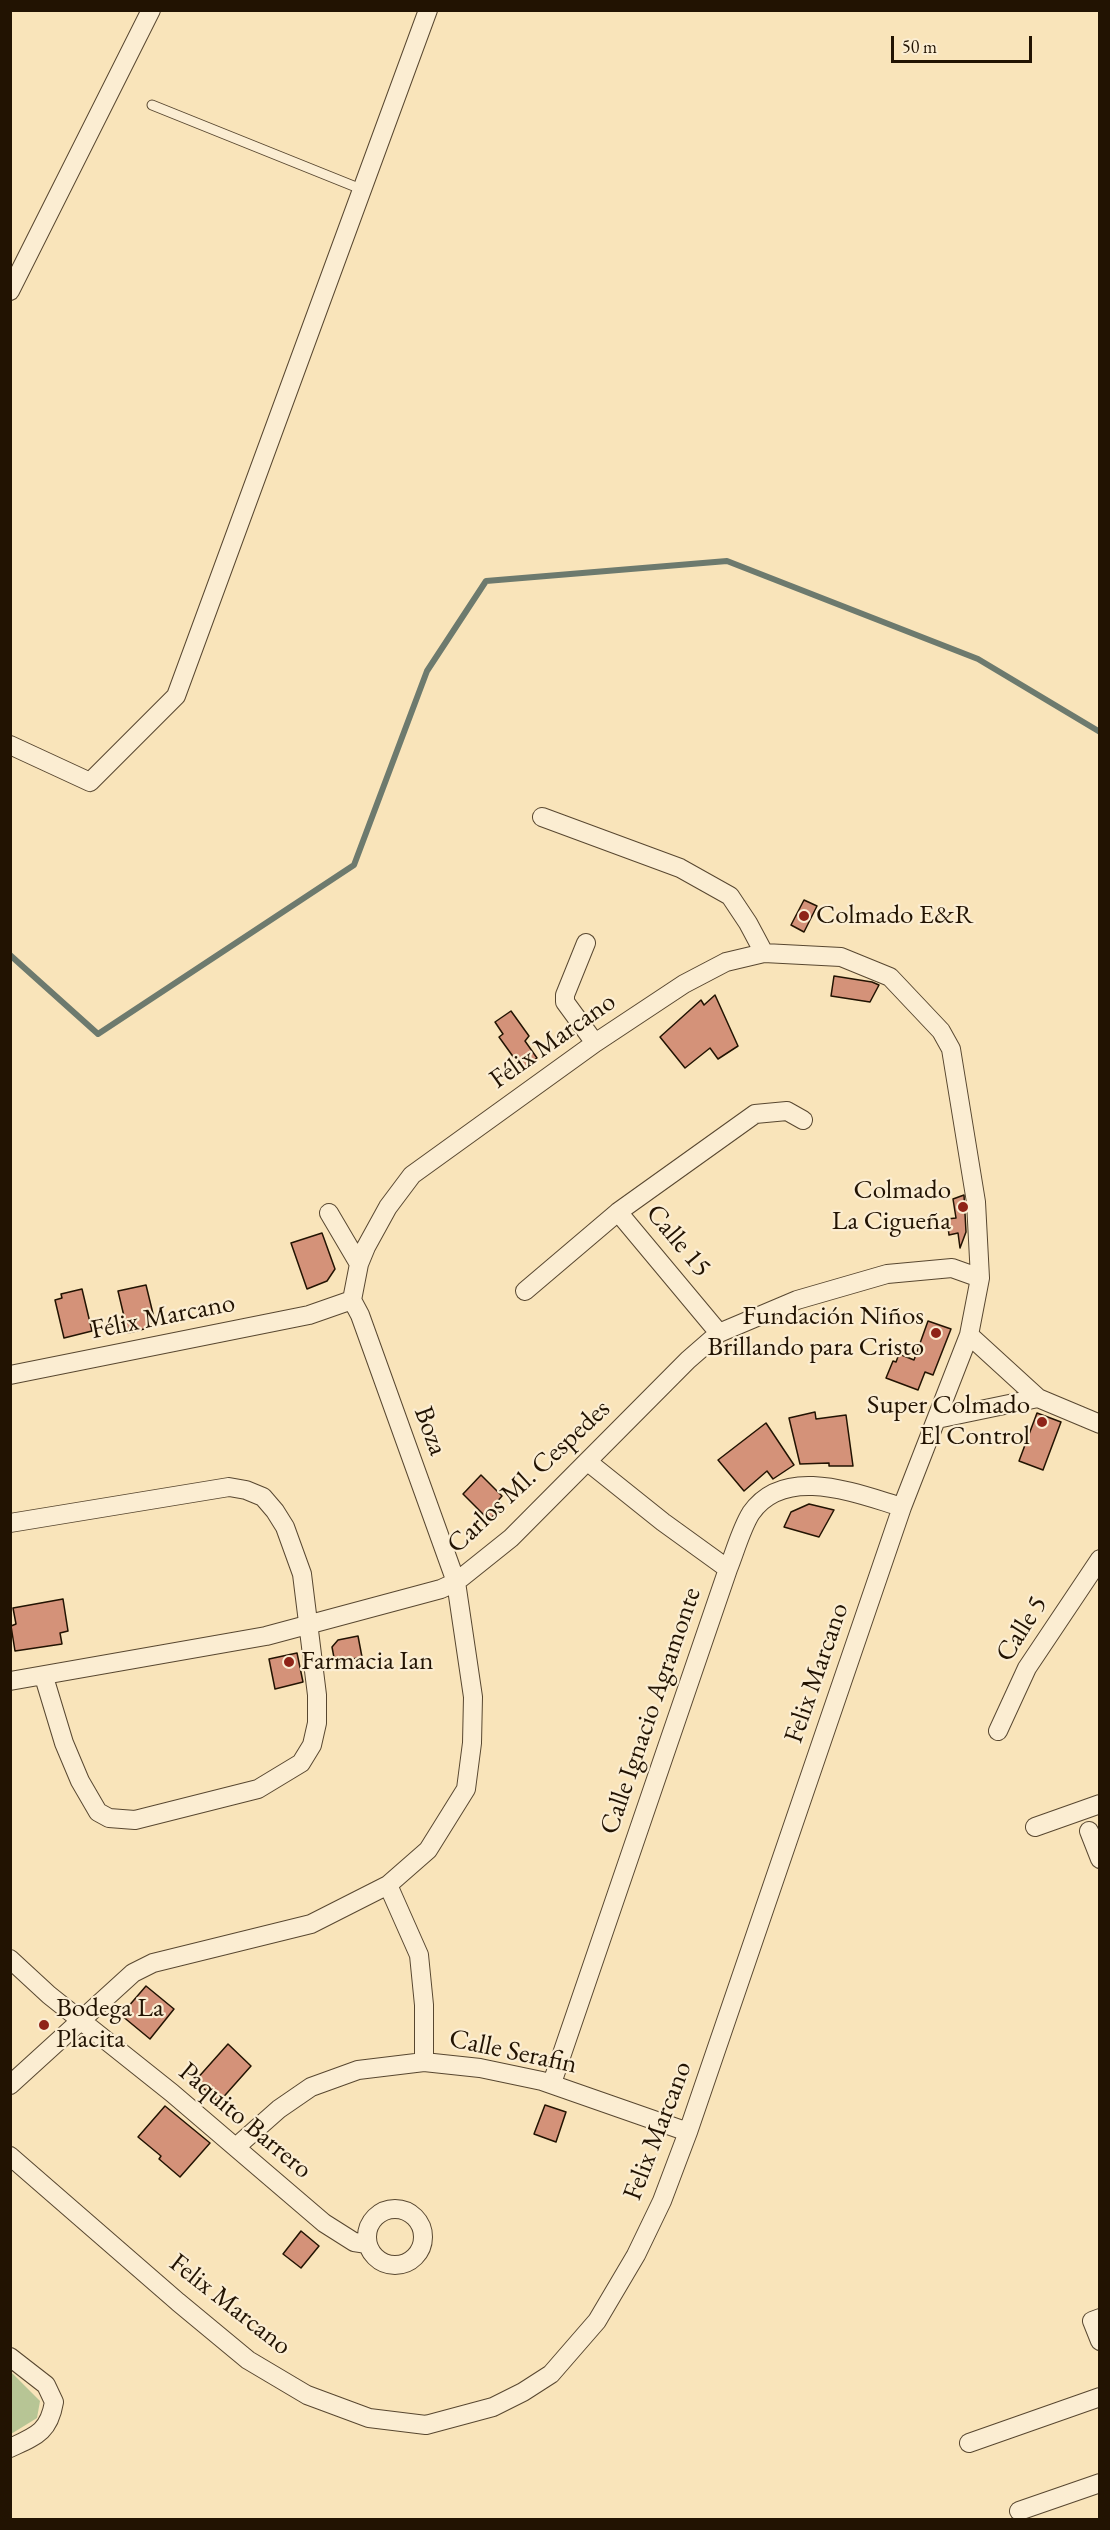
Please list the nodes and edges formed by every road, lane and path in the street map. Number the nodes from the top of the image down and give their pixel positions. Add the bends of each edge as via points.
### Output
1 (151, 10) edge
2 (428, 10) edge
3 (152, 105) dead end
4 (361, 189) junction
5 (10, 291) edge
6 (10, 745) edge
7 (542, 818) dead end
8 (586, 943) dead end
9 (764, 953) junction
10 (595, 1043) junction
11 (803, 1120) dead end
12 (618, 1212) junction
13 (329, 1213) dead end
14 (359, 1264) junction
15 (980, 1278) junction
16 (525, 1291) dead end
17 (352, 1300) junction
18 (719, 1333) junction
19 (969, 1335) junction
20 (10, 1375) edge
21 (1038, 1398) junction
22 (937, 1419) junction
23 (1100, 1424) edge
24 (588, 1462) junction
25 (902, 1508) junction
26 (10, 1523) edge
27 (1100, 1559) edge
28 (728, 1569) junction
29 (456, 1582) junction
30 (309, 1626) junction
31 (44, 1677) junction
32 (10, 1681) edge
33 (998, 1731) dead end
34 (1100, 1804) edge
35 (1035, 1827) dead end
36 (1089, 1831) dead end
37 (1100, 1858) edge
38 (388, 1885) junction
39 (10, 1959) edge
40 (82, 2020) junction
41 (424, 2062) junction
42 (552, 2083) junction
43 (10, 2085) edge
44 (688, 2132) junction
45 (236, 2146) junction
46 (10, 2156) edge
47 (367, 2244) dead end
48 (1100, 2318) edge
49 (1100, 2341) edge
50 (10, 2357) edge
51 (1100, 2397) edge
52 (969, 2443) dead end
53 (10, 2448) edge
54 (1100, 2483) edge
55 (1019, 2511) dead end

1 - 5 street
2 - 4 street
3 - 4 lane
4 - 6 street via 176,696 90,782
7 - 9 street via 680,868 730,896
8 - 10 street via 565,1002
9 - 10 street, Félix Marcano via 726,962 684,984
9 - 15 street, Félix Marcano via 841,957 890,977 941,1031 951,1048 972,1180
10 - 14 street, Félix Marcano via 412,1175 388,1207
11 - 12 street via 787,1111 755,1114
12 - 16 street
12 - 18 street, Calle 15
13 - 14 street
14 - 17 street, Félix Marcano
15 - 18 street, Carlos Ml. Cespedes via 952,1268 887,1274 797,1300
15 - 19 street, Felix Marcano
17 - 20 street, Félix Marcano via 309,1315
17 - 29 street, Boza
18 - 24 street, Carlos Ml. Cespedes
19 - 21 street
19 - 22 street, Felix Marcano
21 - 22 street
21 - 23 street
22 - 25 street, Felix Marcano
24 - 28 street
24 - 29 street, Carlos Ml. Cespedes via 511,1538
25 - 28 street, Calle Ignacio Agramonte via 833,1487 774,1491 750,1515
25 - 44 street, Felix Marcano
26 - 30 street via 229,1487 246,1490 263,1497 285,1527 302,1574
27 - 33 street, Calle 5 via 1027,1668
28 - 42 street, Calle Ignacio Agramonte
29 - 30 street, Carlos Ml. Cespedes
29 - 38 street, Boza via 473,1697 466,1789 428,1850
30 - 31 street, Carlos Ml. Cespedes
30 - 31 street via 317,1723 312,1745 301,1762 258,1789 135,1820 109,1818 91,1803 64,1743
31 - 32 street, Carlos Ml. Cespedes
34 - 35 street
36 - 37 street
38 - 40 street, Boza via 310,1924 153,1963 133,1973
38 - 41 street via 419,1955
39 - 40 street, Paquito Barrero
40 - 43 street, Boza
40 - 45 street, Paquito Barrero
41 - 42 street, Calle Serafin via 480,2068
41 - 45 street, Calle Serafin via 358,2070 310,2087
42 - 44 street, Calle Serafin
44 - 46 street, Felix Marcano via 636,2255 597,2321 551,2374 493,2407 426,2425 369,2418 307,2395 248,2360
45 - 47 street, Paquito Barrero via 324,2223 354,2242
48 - 49 street via 1092,2321
50 - 53 street via 46,2385 54,2402 46,2427
51 - 52 street
54 - 55 street

